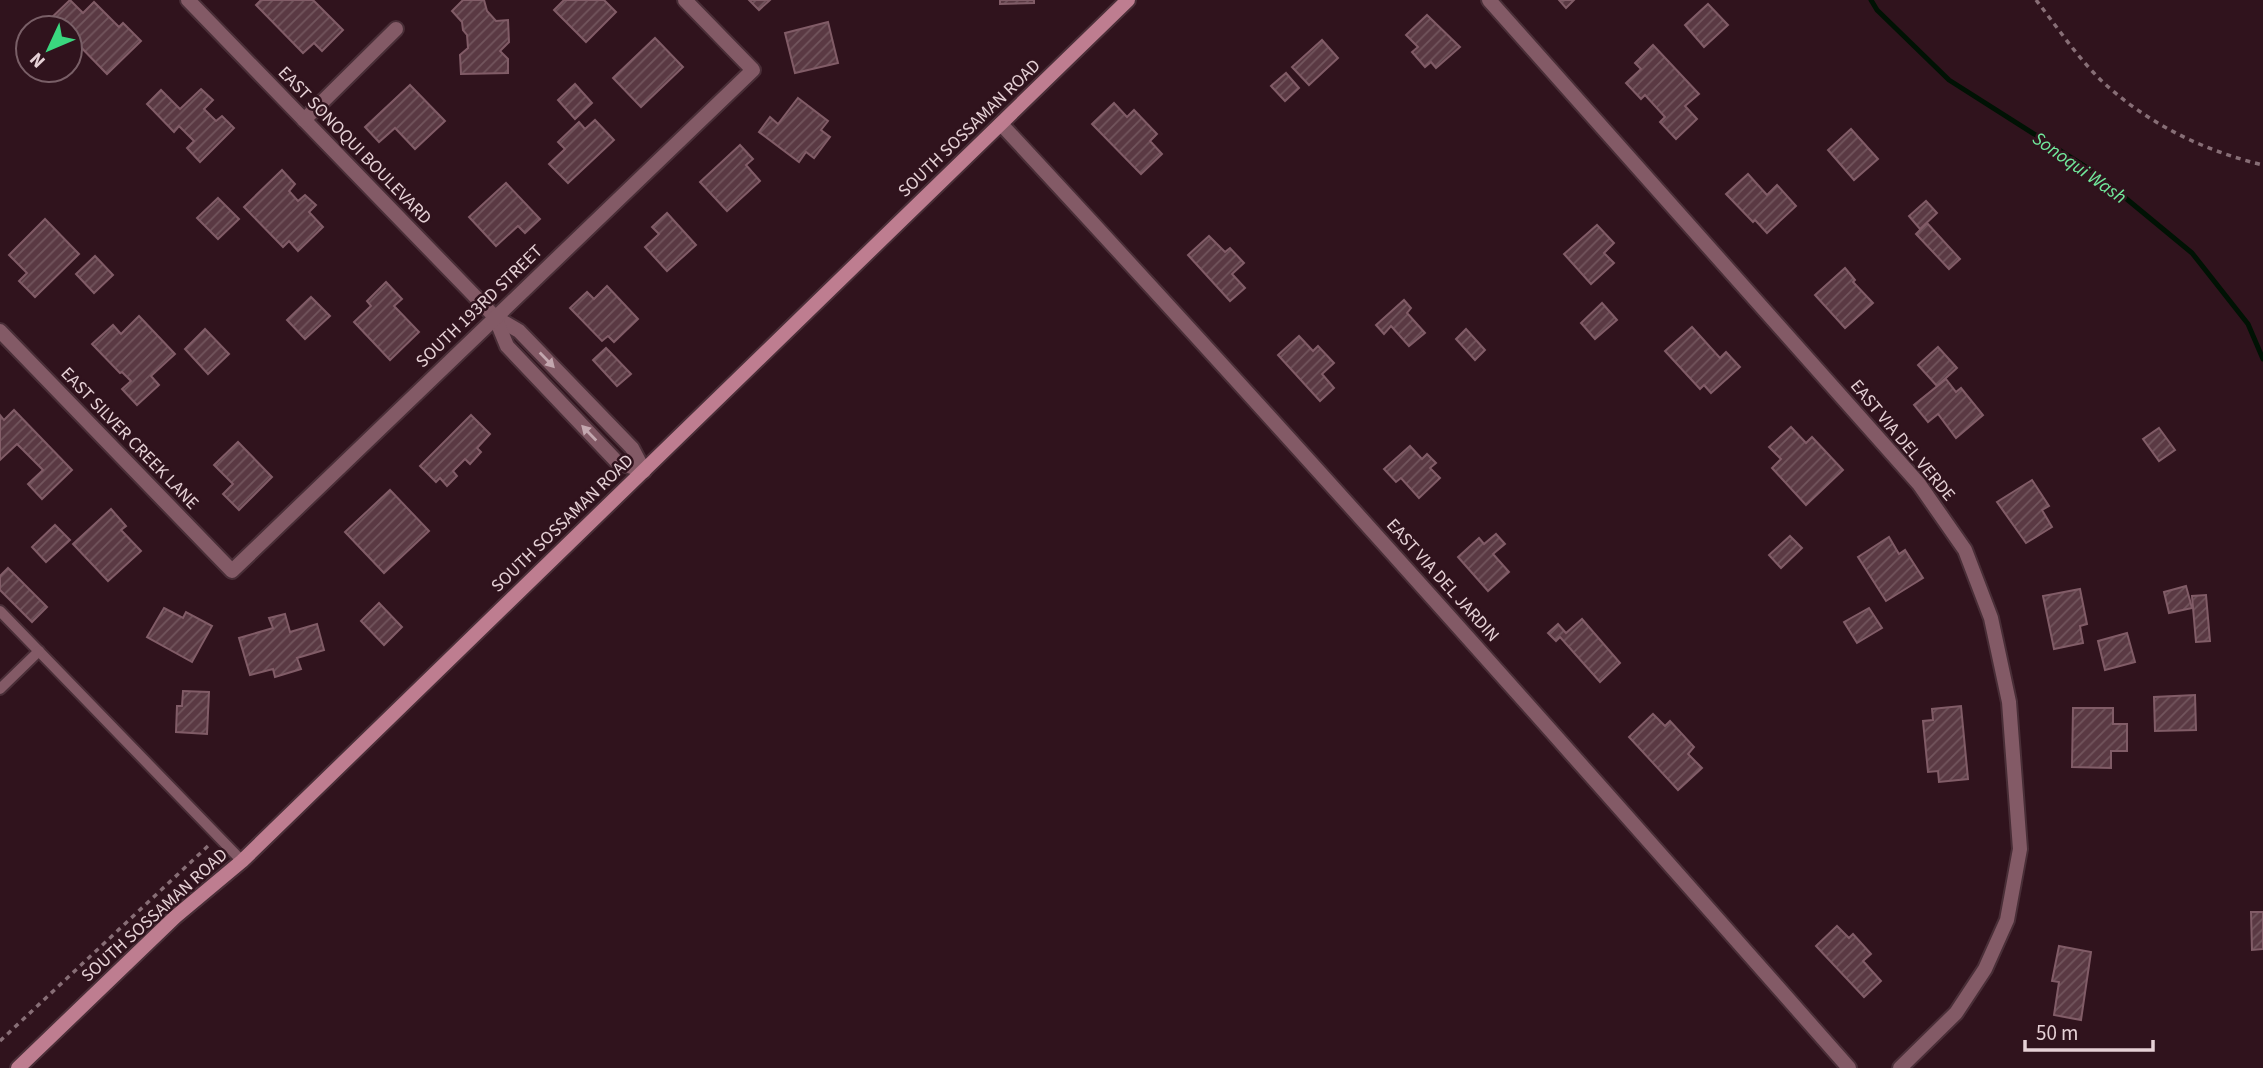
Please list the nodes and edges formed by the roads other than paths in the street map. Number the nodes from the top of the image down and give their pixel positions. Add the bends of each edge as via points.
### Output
1 (188, 0) edge
2 (685, 0) edge
3 (1128, 0) edge
4 (1489, 0) edge
5 (396, 29) dead end
6 (304, 120) junction
7 (1001, 124) junction
8 (495, 317) junction
9 (0, 331) edge
10 (644, 471) junction
11 (232, 571) joint
12 (0, 611) edge
13 (39, 651) junction
14 (0, 689) edge
15 (242, 861) junction
16 (18, 1068) edge
17 (1849, 1068) edge
18 (1900, 1068) edge

1 - 6 street, EAST SONOQUI BOULEVARD
2 - 8 street, SOUTH 193RD STREET via 753,70
3 - 7 main road, SOUTH SOSSAMAN ROAD
4 - 18 street, EAST VIA DEL VERDE via 1919,484 1965,550 1991,618 2009,702 2020,849 2007,920 1985,969 1956,1013
5 - 6 street
6 - 8 street, EAST SONOQUI BOULEVARD
7 - 10 main road, SOUTH SOSSAMAN ROAD
7 - 17 street, EAST VIA DEL JARDIN via 1552,730
8 -> 10 street, EAST SONOQUI BOULEVARD via 519,331 632,448
10 -> 8 street, EAST SONOQUI BOULEVARD via 617,462 507,346
8 - 11 street, SOUTH 193RD STREET
9 - 11 street, EAST SILVER CREEK LANE
10 - 15 main road, SOUTH SOSSAMAN ROAD
12 - 13 lane
13 - 14 lane
13 - 15 lane
15 - 16 main road, SOUTH SOSSAMAN ROAD via 175,917

